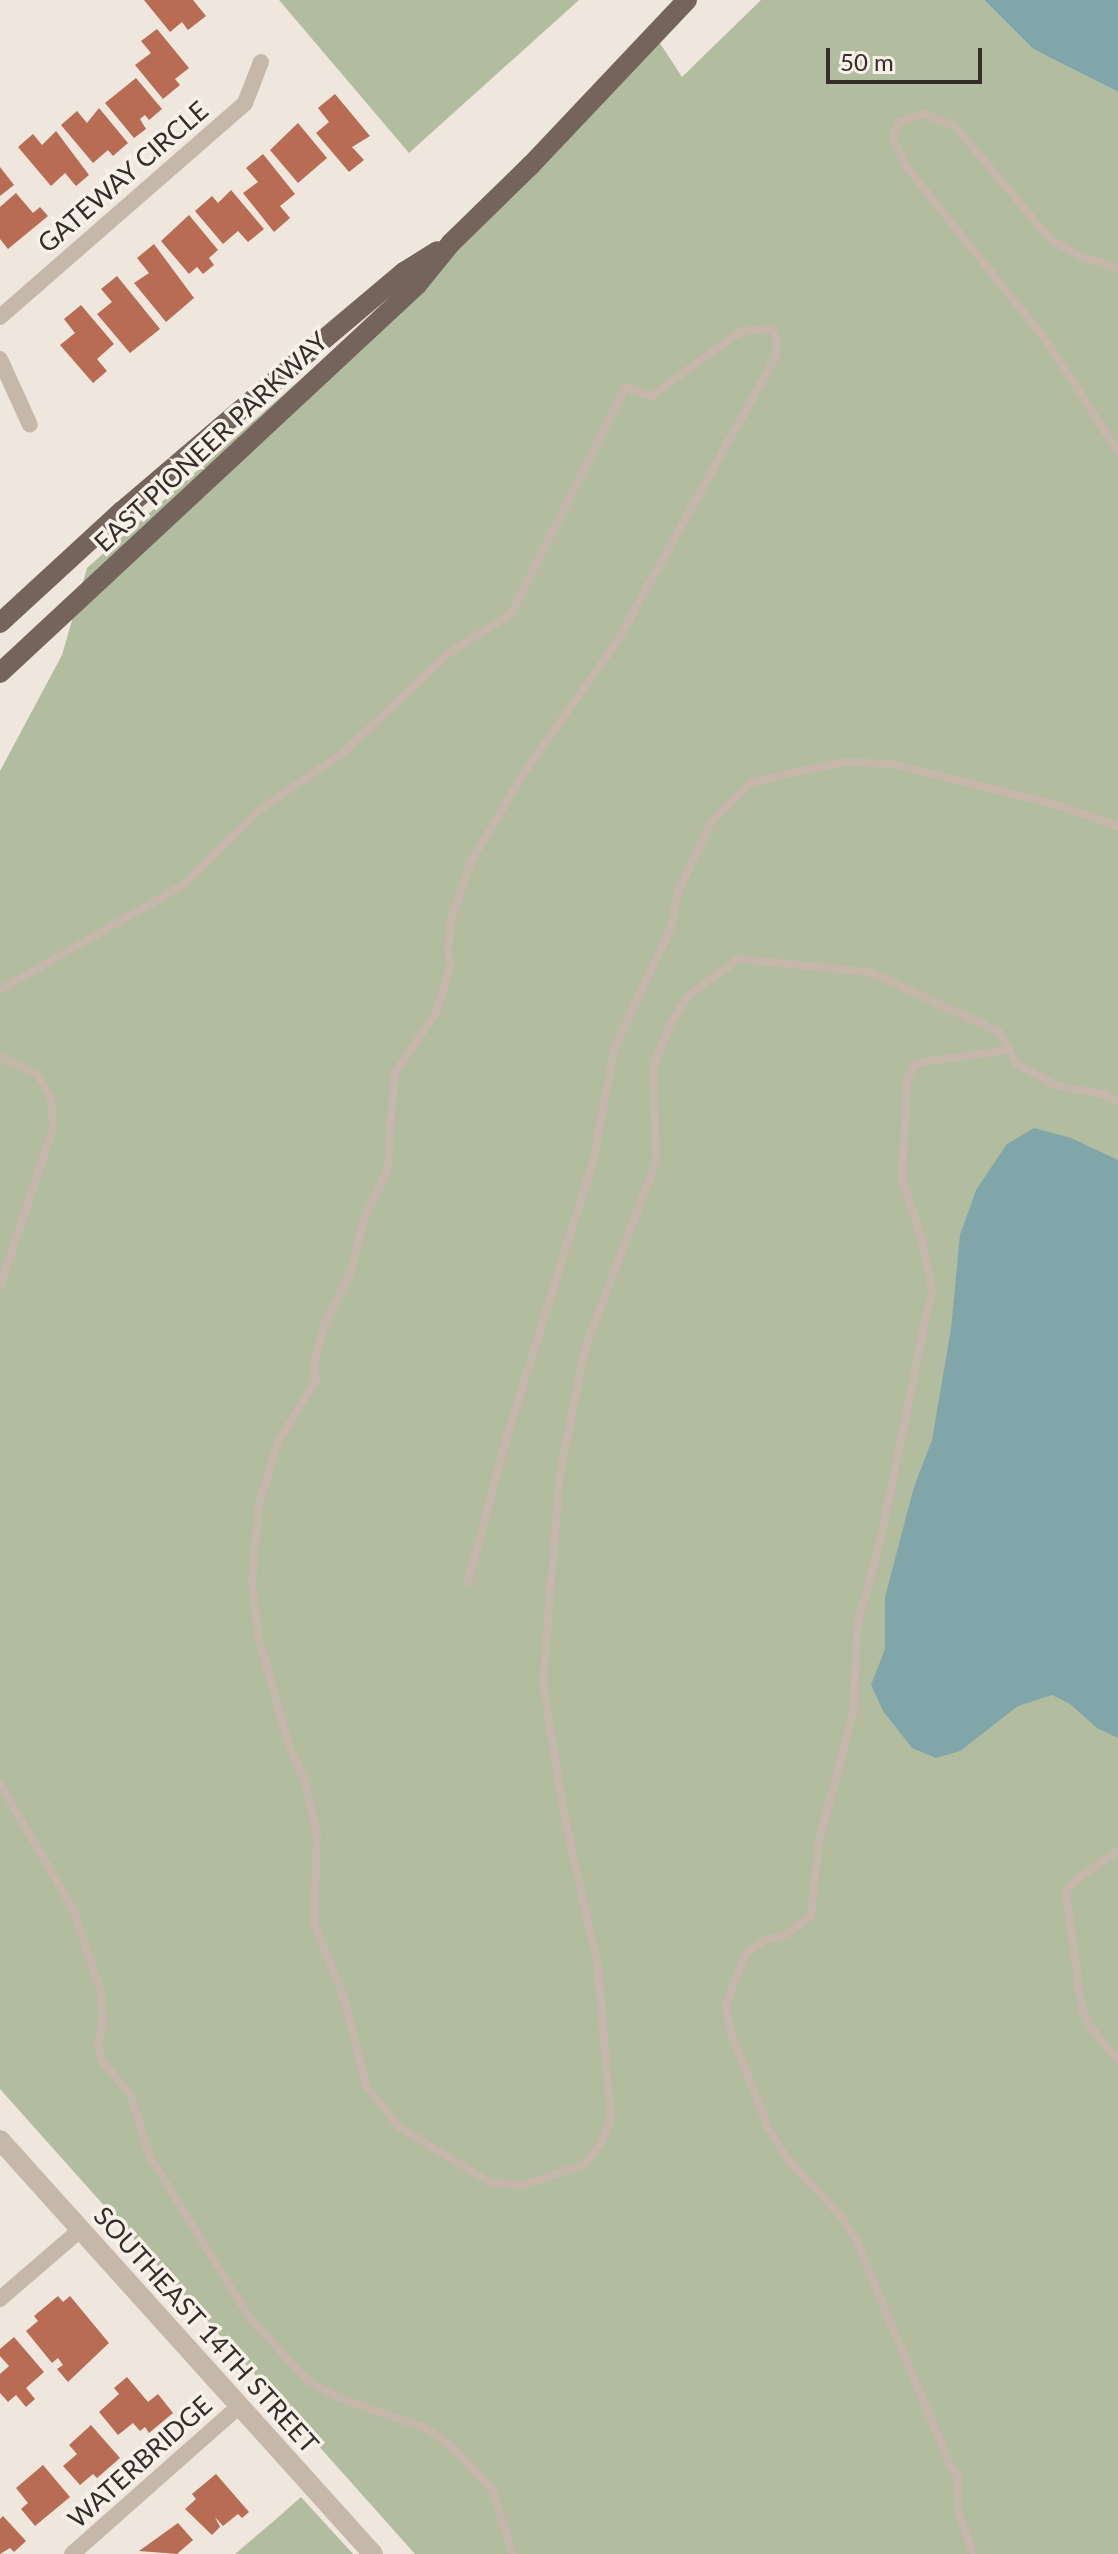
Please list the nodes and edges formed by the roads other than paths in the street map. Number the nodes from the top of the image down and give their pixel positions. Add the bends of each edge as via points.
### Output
1 (687, 0) edge
2 (261, 62) dead end
3 (451, 243) junction
4 (1118, 268) edge
5 (0, 317) edge
6 (0, 359) edge
7 (30, 425) dead end
8 (1118, 452) edge
9 (0, 623) edge
10 (0, 673) edge
11 (1118, 826) edge
12 (0, 990) edge
13 (1009, 1050) junction
14 (0, 1057) edge
15 (1118, 1101) edge
16 (0, 1286) edge
17 (468, 1582) dead end
18 (0, 1784) edge
19 (1118, 1851) edge
20 (1118, 2060) edge
21 (0, 2140) edge
22 (81, 2229) junction
23 (0, 2299) edge
24 (239, 2406) junction
25 (72, 2554) edge
26 (373, 2554) edge
27 (513, 2554) edge
28 (973, 2554) edge

1 - 3 main road, EAST PIONEER PARKWAY
2 - 5 street, GATEWAY CIRCLE via 245,103
3 - 9 main road, EAST PIONEER PARKWAY via 404,272 122,511
3 - 10 main road, EAST PIONEER PARKWAY via 407,295
4 - 8 lane via 1051,240 955,126 923,114 898,123 893,138 905,165 1048,343
6 - 7 street
11 - 17 lane via 1054,804 892,764 843,762 752,782 711,822 679,889 671,927 615,1047 593,1161 507,1436
12 - 13 lane via 183,885 261,809 343,753 449,653 511,614 625,387 651,396 740,332 772,328 776,356 616,643 522,776 471,862 451,920 450,966 436,1013 394,1074 388,1169 363,1222 350,1273 325,1323 314,1362 316,1380 278,1442 259,1504 252,1581 258,1635 289,1746 306,1784 317,1836 314,1923 343,1995 366,2086 399,2127 491,2183 525,2185 586,2163 611,2120 598,1968 563,1809 543,1681 560,1474 585,1348 656,1162 654,1065 670,1025 689,995 739,959 778,961 870,972 999,1032
13 - 15 lane via 1017,1064 1056,1086
13 - 28 lane via 914,1065 907,1079 902,1179 932,1289 880,1542 857,1626 854,1709 819,1841 811,1916 746,1953 726,2005 730,2030 769,2130 856,2240 958,2476 959,2514
14 - 16 lane via 37,1074 51,1098 53,1128
18 - 27 lane via 78,1921 101,1992 102,2061 131,2096 150,2157 250,2318 308,2381 427,2429 448,2443 492,2489
19 - 20 lane via 1066,1892 1082,2010
21 - 22 street, SOUTHEAST 14TH STREET
22 - 23 street
22 - 24 street, SOUTHEAST 14TH STREET
24 - 25 street, WATERBRIDGE
24 - 26 street, SOUTHEAST 14TH STREET

